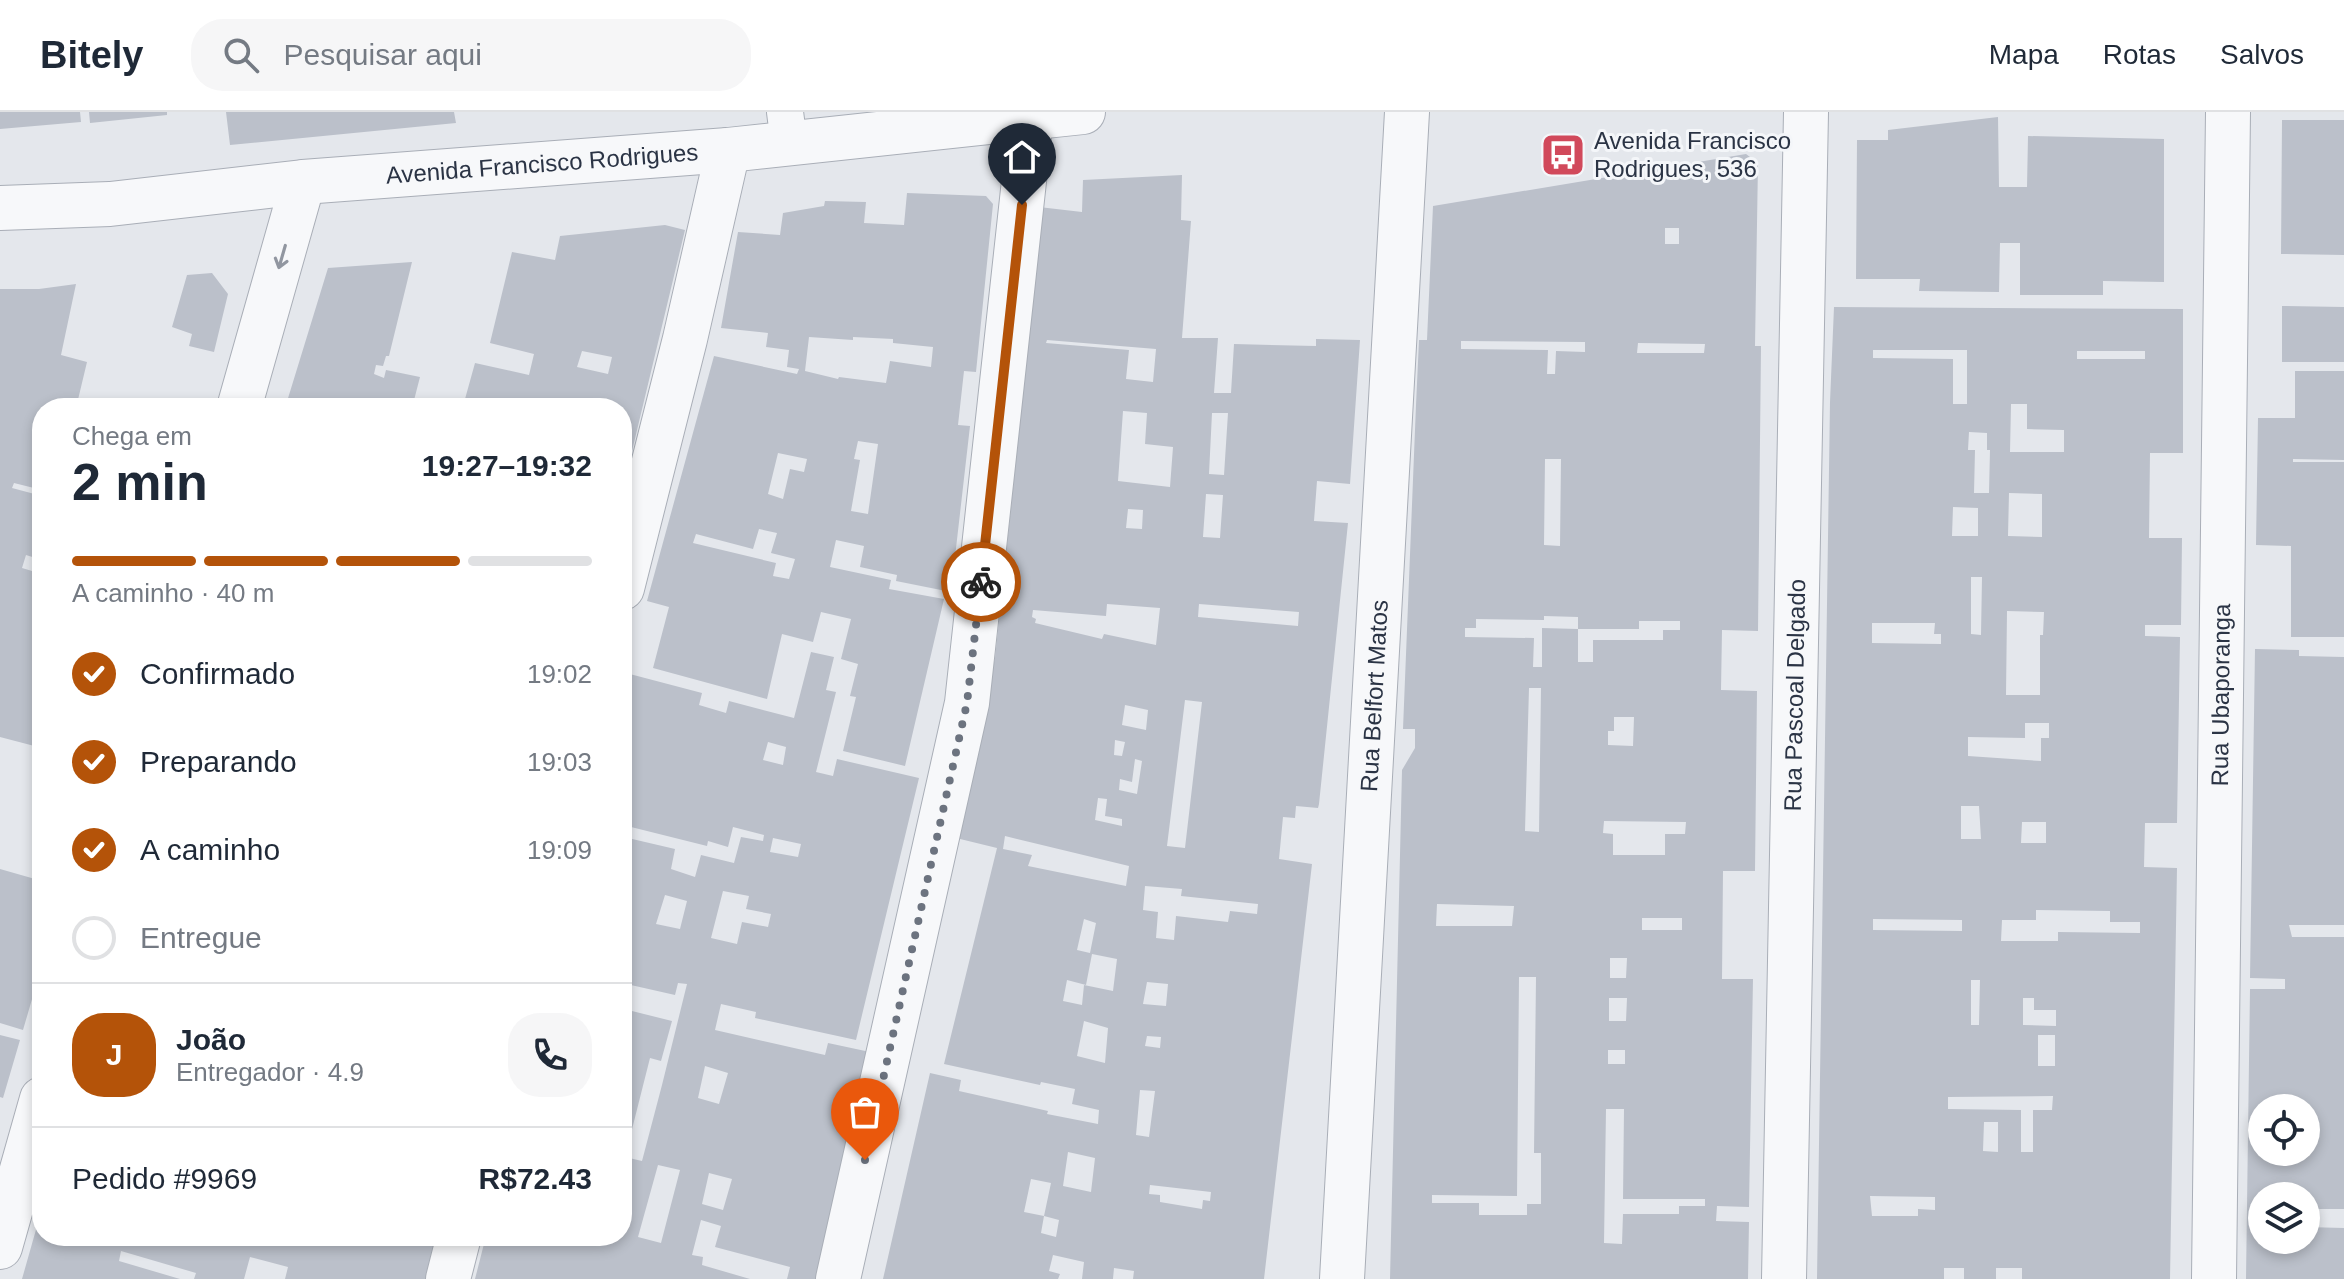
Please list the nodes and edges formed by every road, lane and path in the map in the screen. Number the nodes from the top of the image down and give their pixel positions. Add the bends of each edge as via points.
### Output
1 (1083, 112) edge
2 (1407, 112) edge
3 (1806, 112) edge
4 (2228, 112) edge
5 (1031, 117) junction
6 (787, 128) edge
7 (728, 150) junction
8 (303, 182) junction
9 (0, 208) edge
10 (242, 398) edge
11 (632, 548) edge
12 (32, 1134) edge
13 (456, 1246) edge
14 (0, 1247) edge
15 (448, 1279) edge
16 (838, 1279) edge
17 (1342, 1279) edge
18 (1784, 1279) edge
19 (2214, 1279) edge

1 - 5 street, Avenida Francisco Rodrigues
2 - 17 street, Rua Belfort Matos
3 - 18 street, Rua Pascoal Delgado
4 - 19 street, Rua Ubaporanga
5 - 6 street, Avenida Francisco Rodrigues
5 - 16 street via 967,703
6 - 7 street, Avenida Francisco Rodrigues
7 - 8 street, Avenida Francisco Rodrigues
7 - 11 street
8 - 9 street, Avenida Francisco Rodrigues via 110,204
8 -> 10 street
12 - 14 street
13 - 15 street

